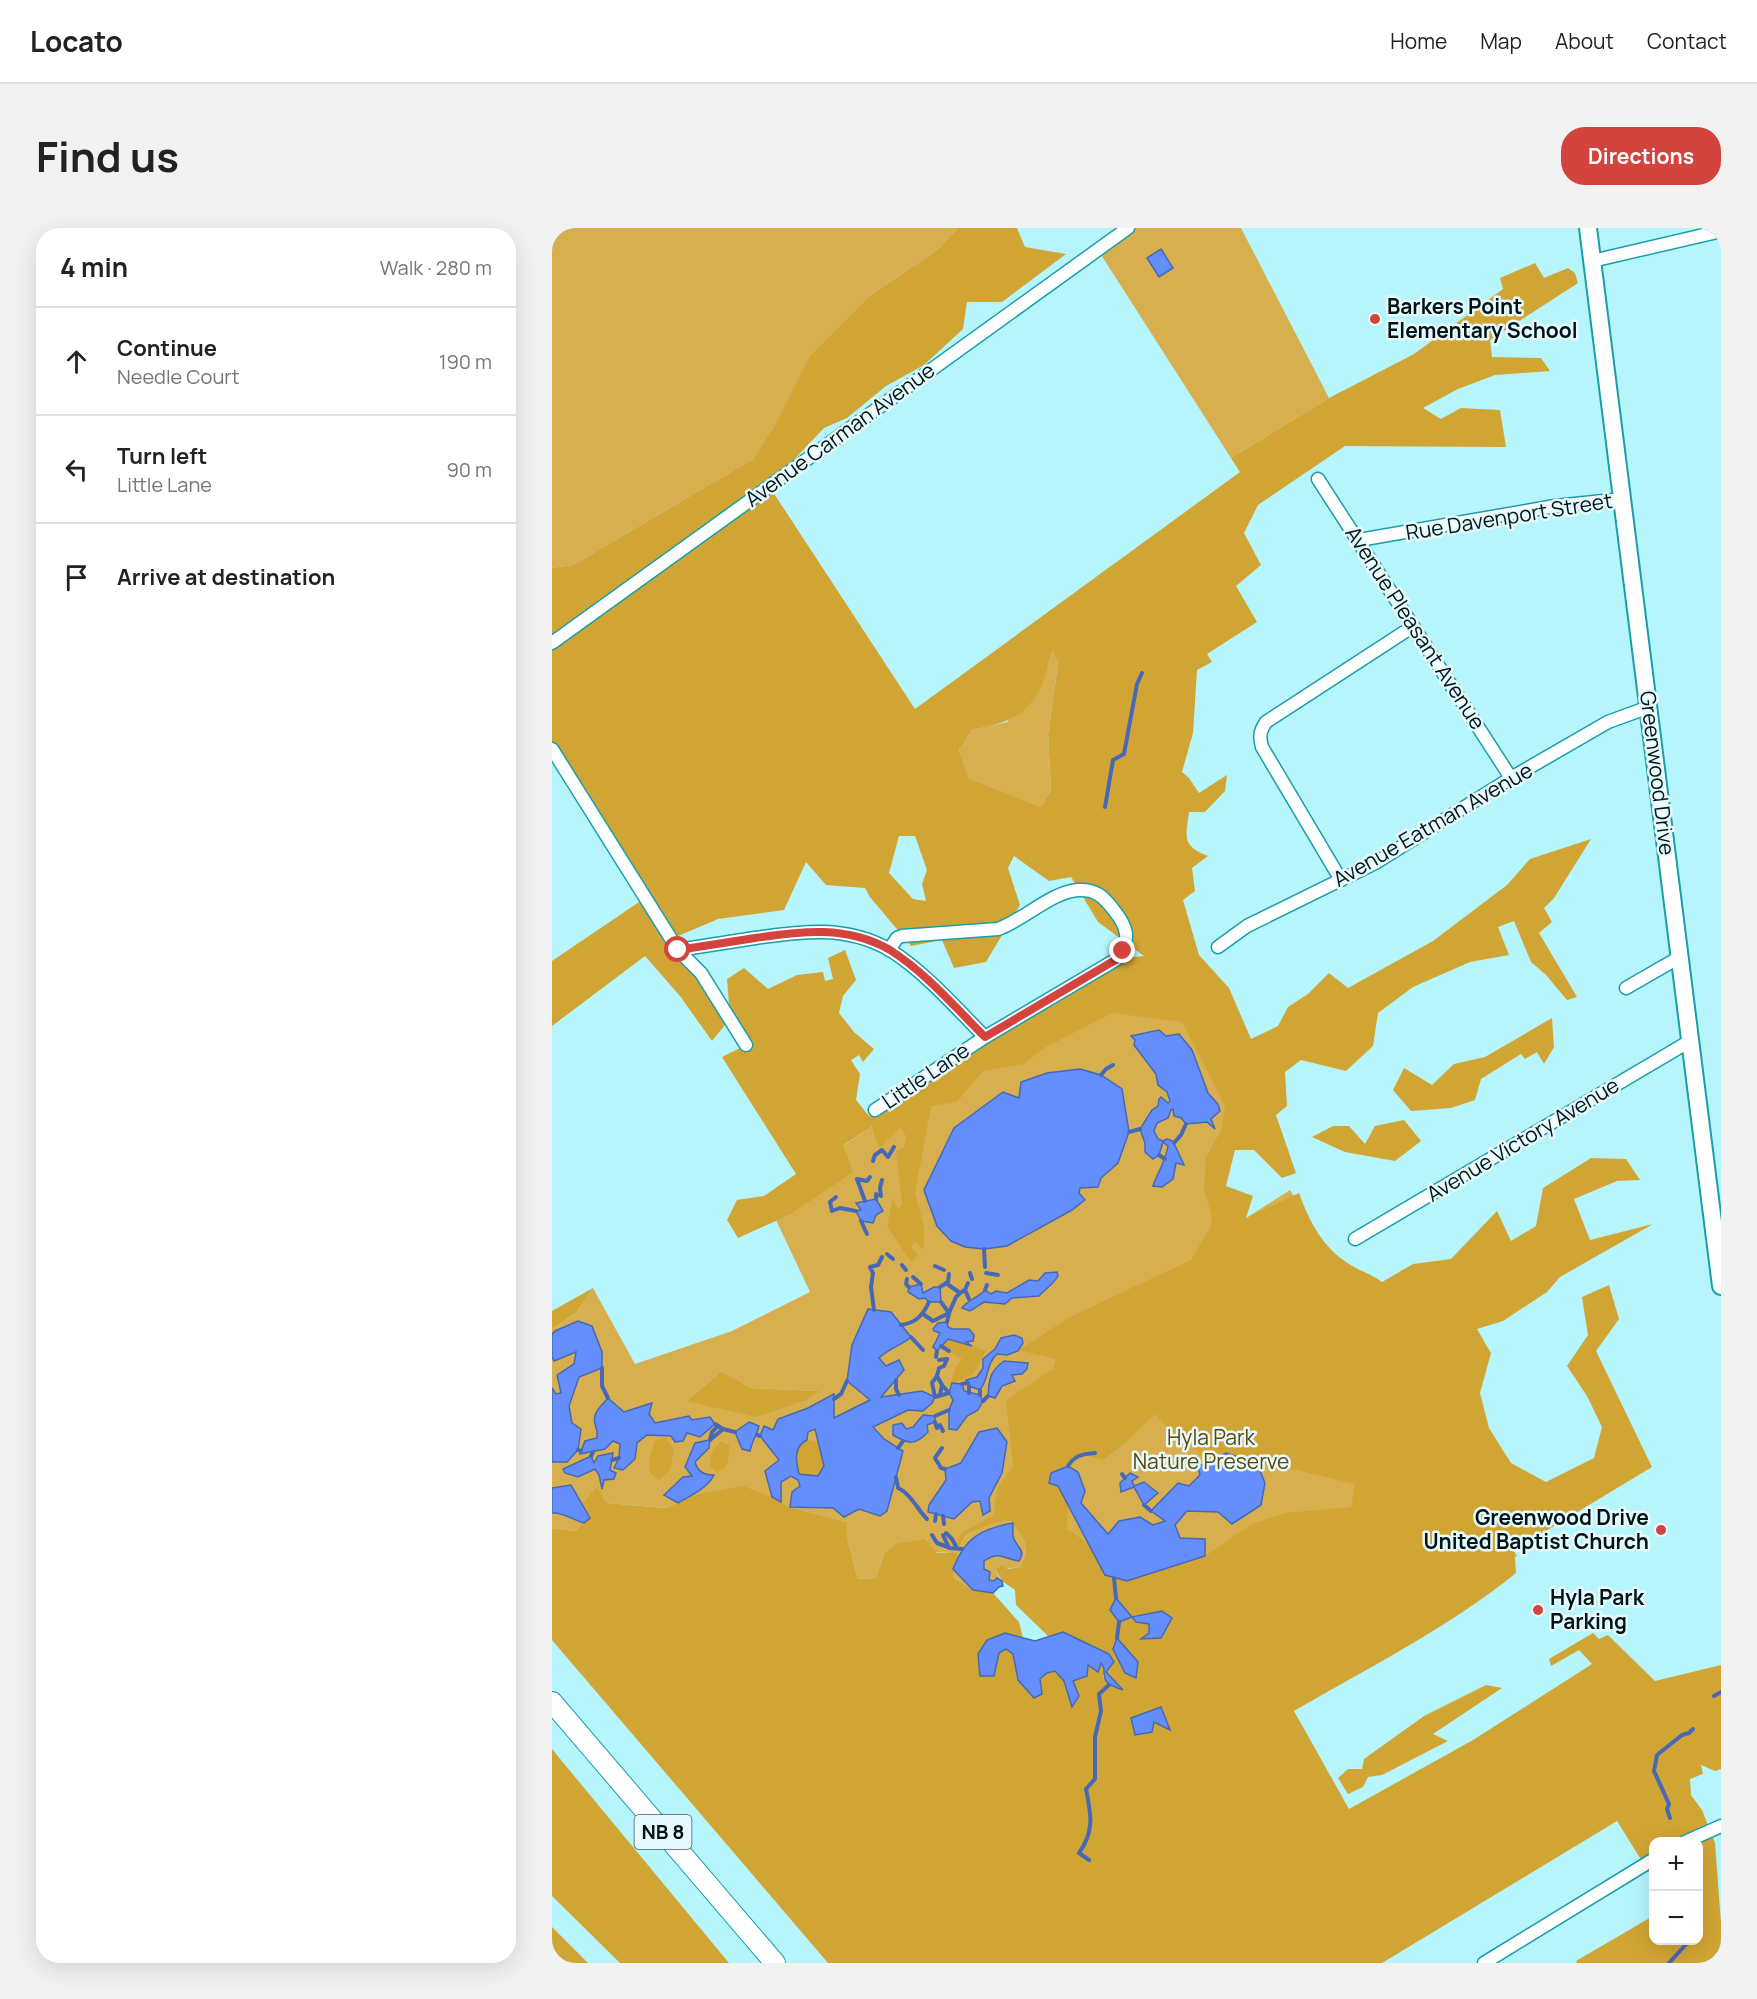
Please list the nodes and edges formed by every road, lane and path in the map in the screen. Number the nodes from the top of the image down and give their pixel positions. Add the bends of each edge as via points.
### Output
1 (1128, 228) edge
2 (1588, 228) edge
3 (1721, 231) edge
4 (1110, 233) edge
5 (1592, 261) junction
6 (1318, 479) dead end
7 (1623, 499) junction
8 (1359, 540) junction
9 (1412, 627) junction
10 (552, 643) edge
11 (1649, 707) junction
12 (552, 749) edge
13 (1511, 778) junction
14 (1341, 880) junction
15 (1218, 947) dead end
16 (678, 950) junction
17 (889, 950) junction
18 (1680, 957) junction
19 (1626, 988) dead end
20 (985, 1037) junction
21 (1690, 1041) junction
22 (746, 1045) dead end
23 (875, 1110) dead end
24 (1355, 1239) dead end
25 (1721, 1286) edge
26 (552, 1701) edge
27 (1721, 1826) edge
28 (1696, 1837) edge
29 (1649, 1861) edge
30 (775, 1963) edge
31 (1484, 1963) edge

1 - 4 street, Avenue Carman Avenue
2 - 5 main road, Greenwood Drive
3 - 5 street
4 - 10 street, Avenue Carman Avenue
5 - 7 main road, Greenwood Drive
6 - 8 street, Avenue Pleasant Avenue
7 - 8 street, Rue Davenport Street via 1555,506
7 - 11 main road, Greenwood Drive
8 - 9 street, Avenue Pleasant Avenue
9 - 13 street, Avenue Pleasant Avenue
9 - 14 street via 1266,722 1261,729 1262,747
11 - 13 street, Avenue Eatman Avenue via 1608,722
11 - 18 main road, Greenwood Drive
12 - 16 street
13 - 14 street, Avenue Eatman Avenue via 1377,862
14 - 15 street, Avenue Eatman Avenue via 1247,926
16 - 17 street via 821,930 867,940
16 - 22 street via 700,973
17 - 20 street via 922,975
17 - 20 street, Little Lane via 902,936 998,929 1076,890 1104,897 1124,922 1123,951 1117,959
18 - 19 street
18 - 21 main road, Greenwood Drive
20 - 23 street, Little Lane
21 - 24 street, Avenue Victory Avenue
21 - 25 main road, Greenwood Drive
26 - 30 highway, NB 8
27 - 28 street
29 - 31 street

